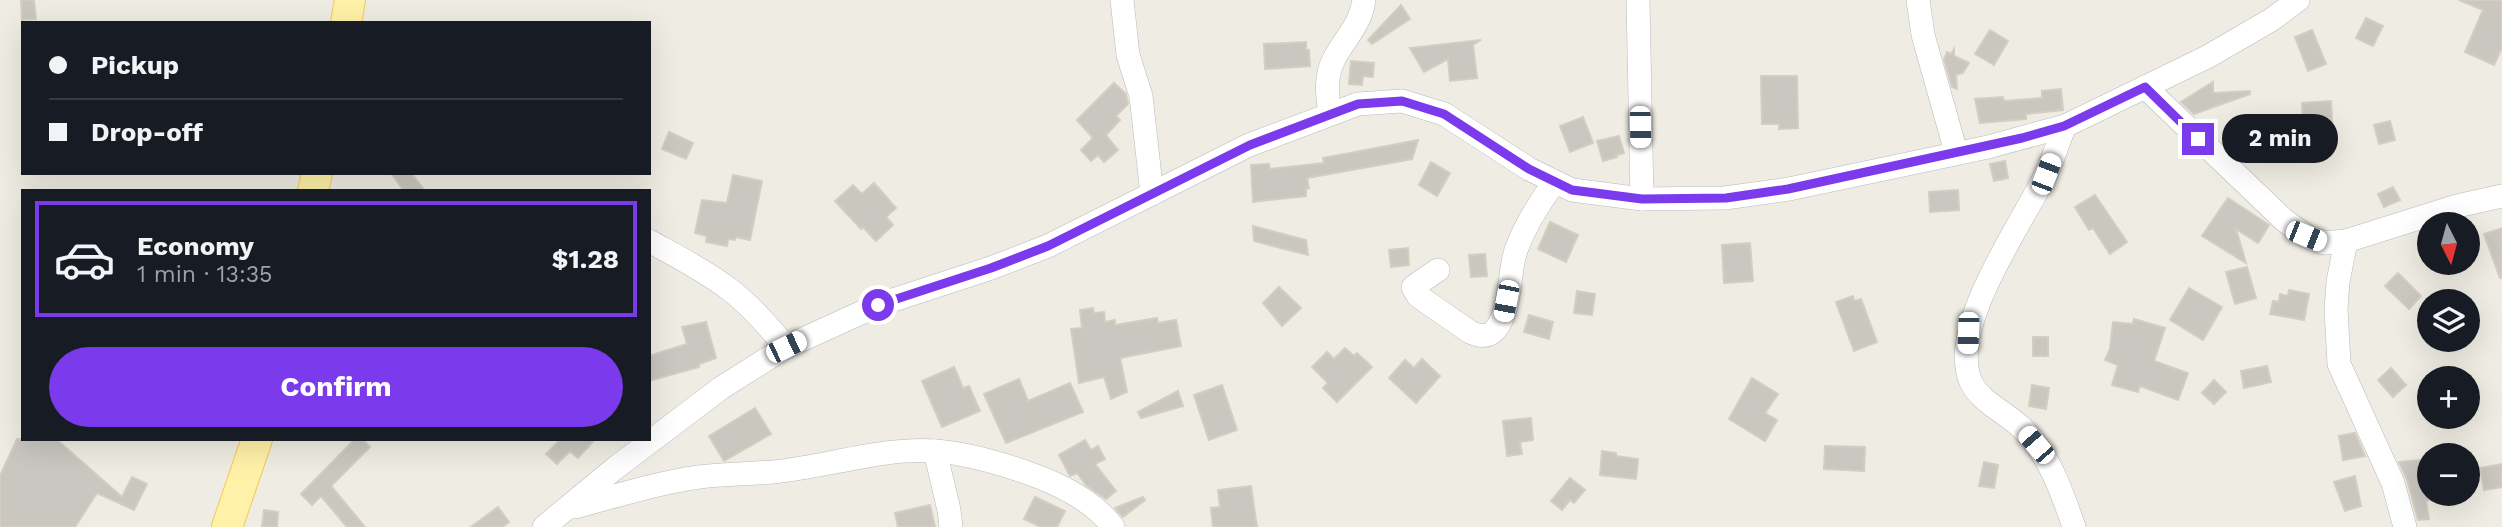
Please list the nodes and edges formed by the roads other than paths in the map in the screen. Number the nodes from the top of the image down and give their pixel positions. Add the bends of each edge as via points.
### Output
1 (350, 0) edge
2 (1122, 0) edge
3 (1364, 0) edge
4 (1638, 0) edge
5 (1918, 0) edge
6 (2298, 0) edge
7 (346, 21) edge
8 (2145, 87) junction
9 (1330, 113) junction
10 (2064, 126) junction
11 (1956, 152) junction
12 (1554, 183) junction
13 (1152, 194) junction
14 (2502, 196) edge
15 (1642, 199) junction
16 (2346, 241) junction
17 (651, 242) edge
18 (1438, 270) dead end
19 (786, 347) junction
20 (256, 441) edge
21 (651, 441) edge
22 (651, 441) edge
23 (935, 451) junction
24 (565, 510) junction
25 (227, 527) edge
26 (544, 527) edge
27 (951, 527) edge
28 (1113, 527) edge
29 (2074, 527) edge
30 (2405, 527) edge

1 - 7 main road
2 - 13 street via 1128,55 1141,96
3 - 9 street via 1360,20 1332,61 1326,87
4 - 15 street
5 - 11 street via 1923,35
6 - 8 street via 2207,57
8 - 10 street
8 - 16 street via 2284,220 2324,243
9 - 12 street via 1358,104 1402,101 1444,114
9 - 13 street via 1250,145
10 - 11 street
10 - 29 street via 2046,174 1990,277 1968,333 1967,348 1971,383 2036,445 2051,468
11 - 15 street via 1788,189 1726,198
12 - 15 street via 1572,190
12 - 18 street via 1536,207 1517,249 1503,316 1494,331 1470,332 1418,296 1413,287
13 - 19 street via 1048,246 878,305
14 - 16 street
16 - 30 street via 2336,309 2339,364 2393,484
17 - 19 street via 729,289
19 - 22 street
20 - 25 main road
21 - 24 street
23 - 24 street via 700,477
23 - 27 street
23 - 28 street via 975,457 1057,484 1086,500
24 - 26 street

